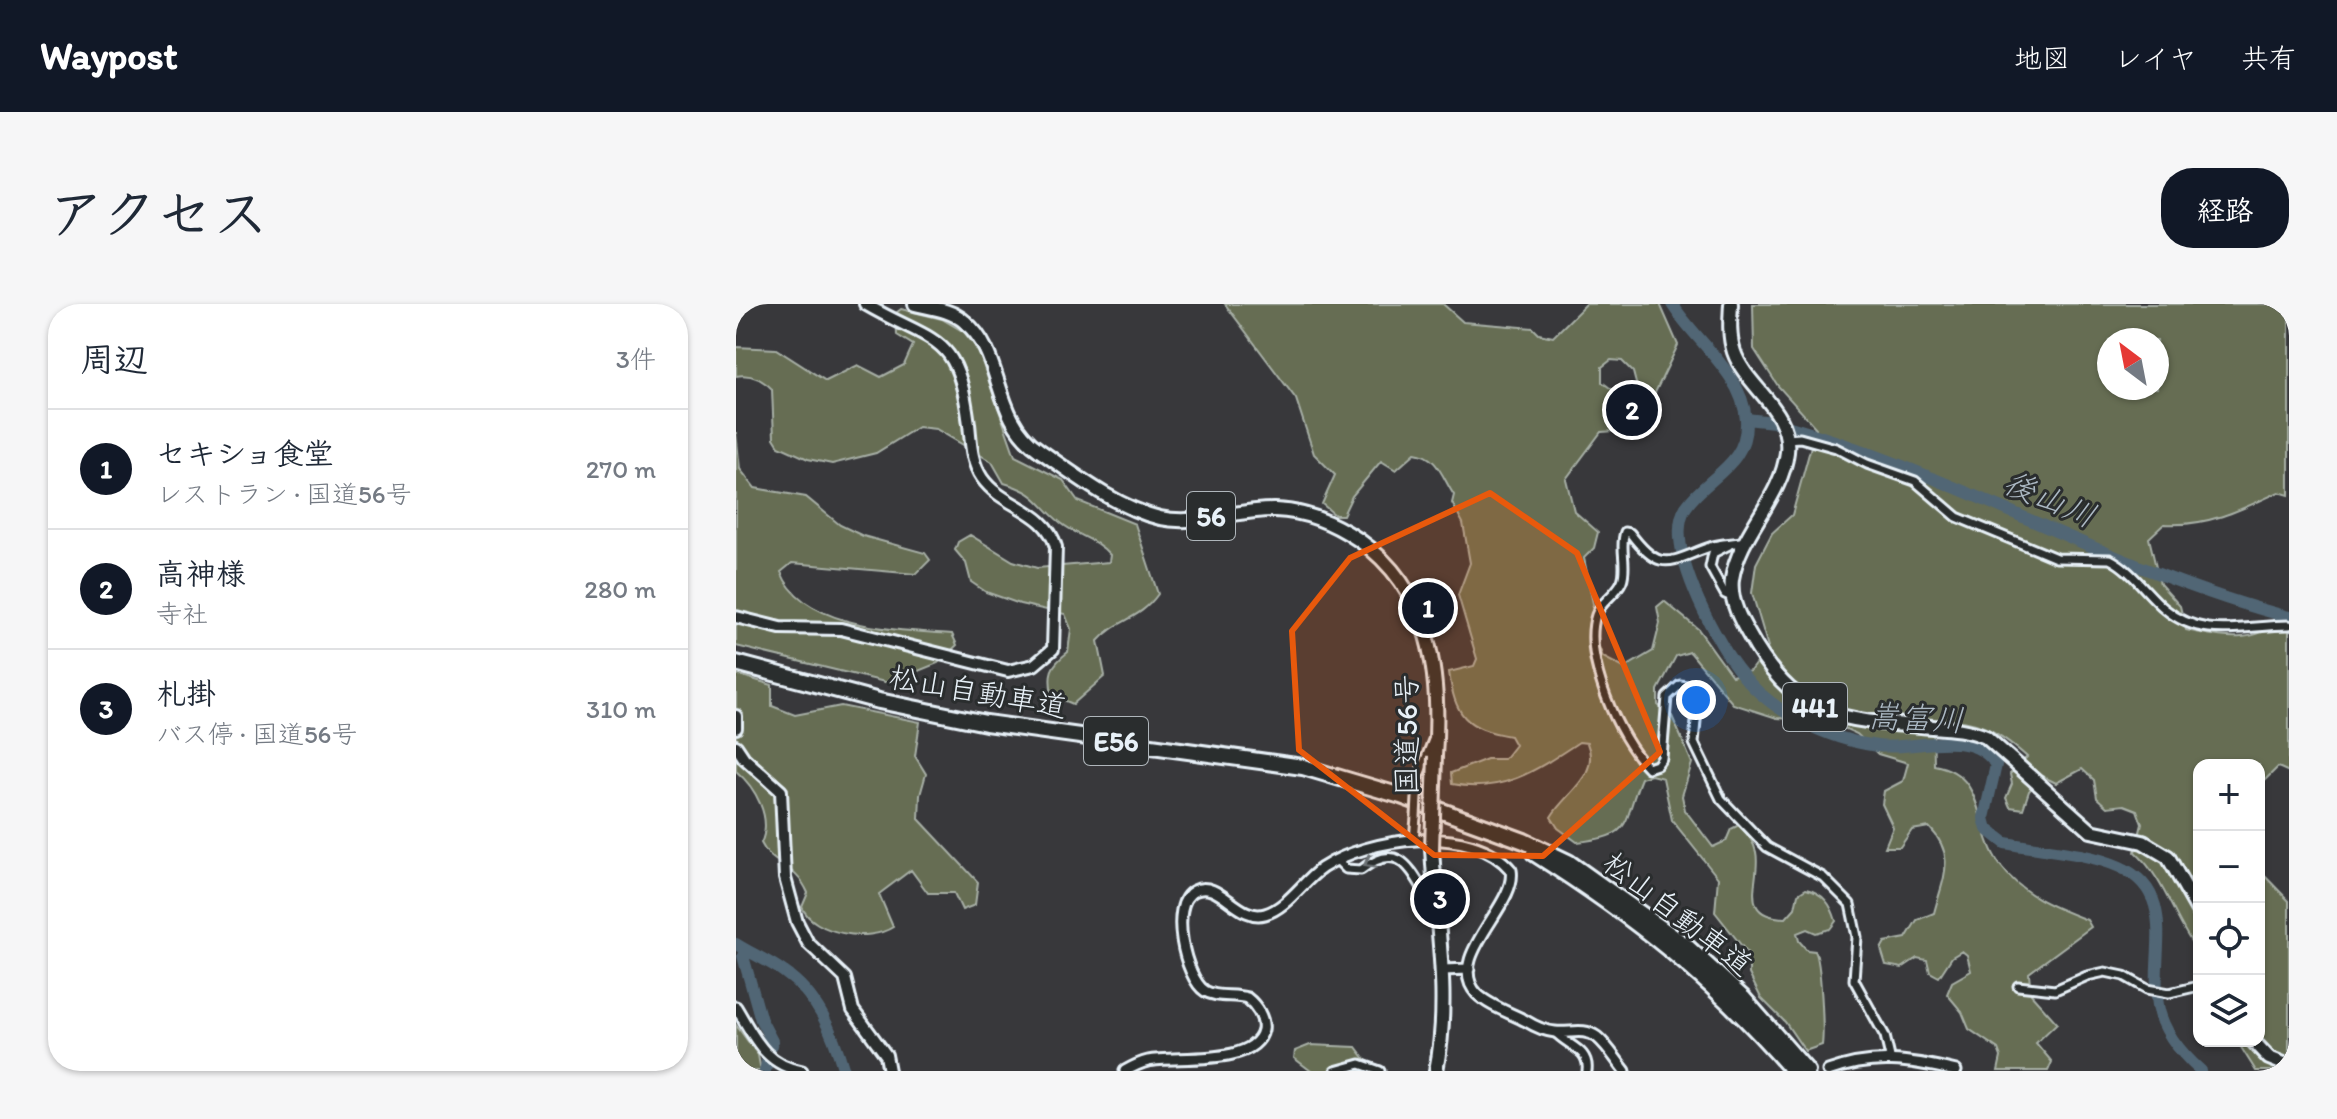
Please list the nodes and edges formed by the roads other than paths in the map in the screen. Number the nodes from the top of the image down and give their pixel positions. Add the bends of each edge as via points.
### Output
1 (865, 304) edge
2 (915, 304) edge
3 (1731, 304) edge
4 (1787, 439) junction
5 (1747, 541) junction
6 (1731, 543) junction
7 (1733, 597) junction
8 (736, 617) edge
9 (2289, 625) edge
10 (736, 663) edge
11 (736, 716) edge
12 (736, 728) edge
13 (1436, 735) junction
14 (736, 746) edge
15 (1492, 830) junction
16 (1414, 840) junction
17 (1337, 860) junction
18 (2194, 903) edge
19 (1436, 908) junction
20 (1469, 969) junction
21 (1443, 970) junction
22 (2018, 986) dead end
23 (2193, 987) edge
24 (736, 1007) edge
25 (1555, 1032) junction
26 (2259, 1047) edge
27 (1890, 1057) junction
28 (2289, 1066) edge
29 (802, 1071) edge
30 (889, 1071) edge
31 (1125, 1071) edge
32 (1335, 1071) edge
33 (1380, 1071) edge
34 (1436, 1071) edge
35 (1587, 1071) edge
36 (1625, 1071) edge
37 (1793, 1071) edge
38 (1807, 1071) edge
39 (1828, 1071) edge
40 (1956, 1071) edge

1 - 8 main road via 950,353 963,382 972,452 982,478 1040,519 1052,535 1053,649 1034,665 1008,671 841,629 780,628
2 - 13 highway, 国道56号 / 56 via 950,313 978,336 1006,410 1035,448 1134,509 1179,519 1278,510 1343,529 1371,548 1398,578 1422,619 1437,684
3 - 4 highway via 1735,354 1780,418
4 - 5 highway via 1782,472
4 - 9 street via 1836,448 1915,481 1957,517 2056,558 2110,559 2187,623 2231,631
5 - 6 street
5 - 7 highway via 1732,580
6 - 7 street via 1713,553 1710,567 1725,594
6 - 27 street via 1664,563 1650,557 1630,533 1623,535 1622,581 1596,615 1593,636 1607,698 1628,742 1651,769 1662,758 1667,697 1680,685 1693,691 1698,699 1694,743 1721,799 1767,847 1823,877 1850,904 1857,937 1854,980 1885,1036
7 - 18 highway, 441 via 1772,673 1801,701 1882,723 1971,730 1986,737 2091,831 2143,842 2168,857
10 - 15 highway, 松山自動車道 / E56 via 986,723 1303,767
11 - 12 main road
13 - 16 street, bridge via 1418,778
13 - 19 highway, 国道56号 / 56, bridge
14 - 30 main road via 781,791 785,878 797,922 815,952 845,978 853,1010 886,1055
15 - 37 highway, 松山自動車道 / E56 via 1556,867 1679,955
15 - 38 highway, 松山自動車道 / E56 via 1568,862 1664,928 1744,999
16 - 17 street via 1391,841
16 - 20 street via 1464,844 1511,870 1510,890 1489,920
19 -> 17 street via 1406,865 1393,856 1382,856 1361,870 1346,869
17 - 31 street via 1262,916 1245,913 1208,889 1187,896 1180,922 1185,956 1196,981 1215,995 1247,998 1259,1012 1263,1029 1240,1052 1147,1061
19 - 21 highway, 国道56号 / 56
20 - 21 street
20 - 25 street via 1477,994
21 - 34 highway, 国道56号 / 56 via 1443,1039
22 - 23 street via 2055,990 2105,972 2169,993
24 - 29 street via 765,1055
25 - 35 street via 1581,1052
25 - 36 street via 1584,1031 1598,1038
26 - 28 highway
27 - 39 street
27 - 40 street
32 - 33 street via 1360,1064

